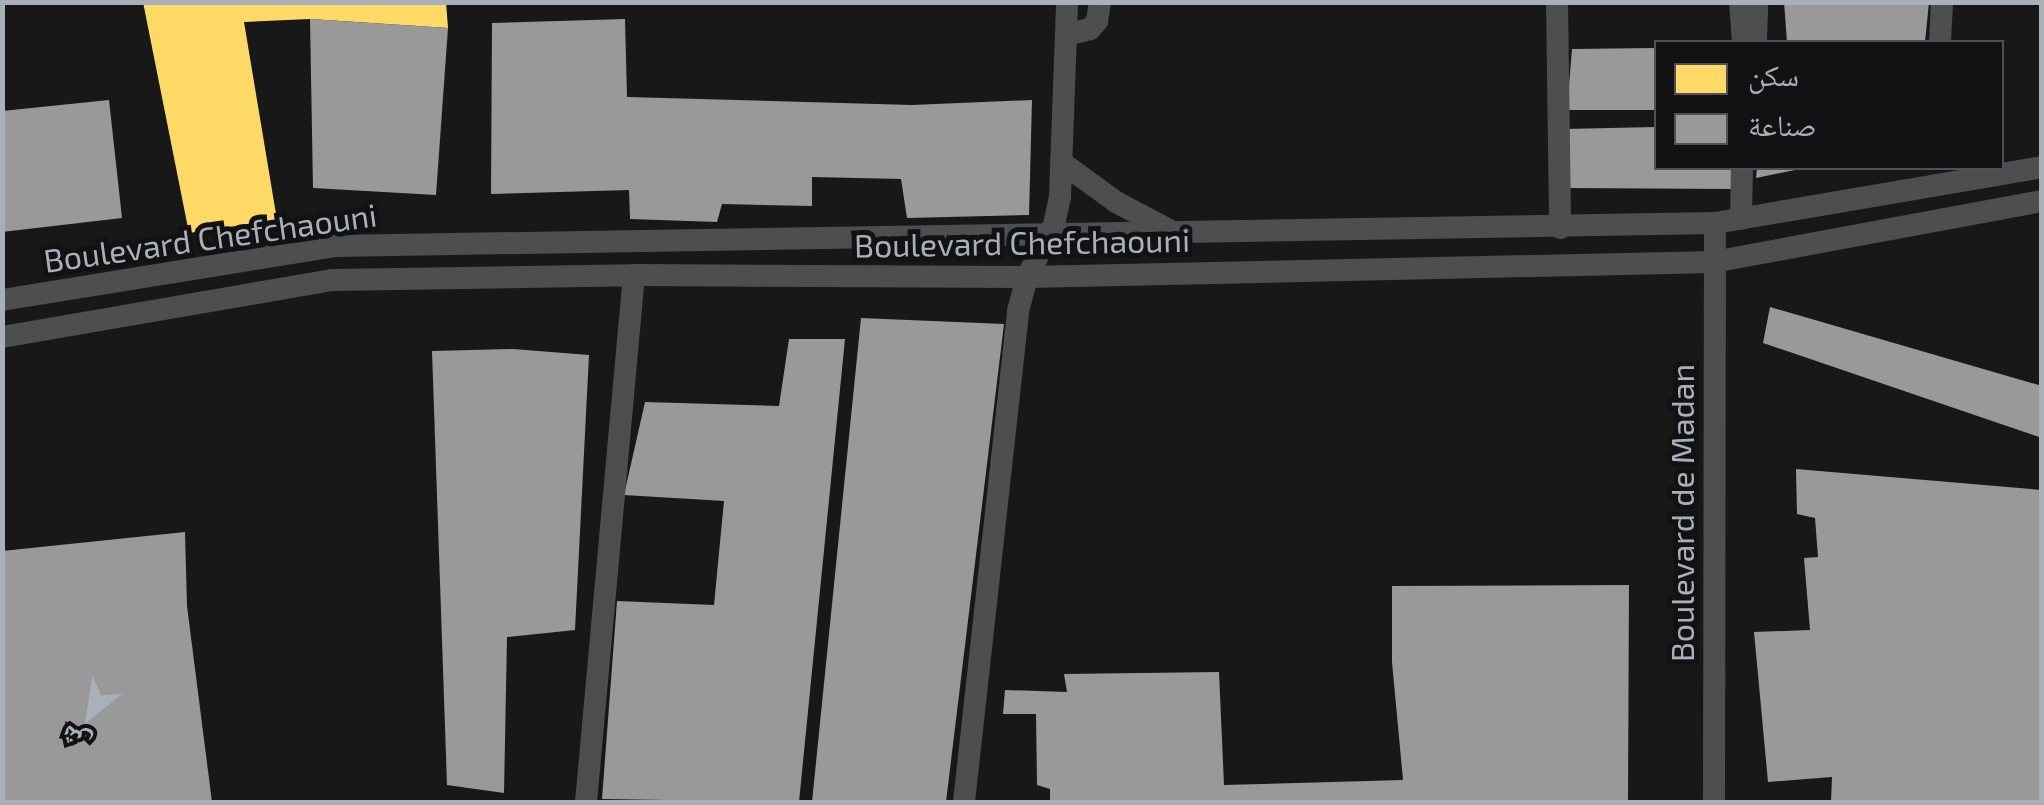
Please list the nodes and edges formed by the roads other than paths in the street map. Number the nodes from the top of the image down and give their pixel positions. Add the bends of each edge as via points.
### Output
1 (1067, 2) edge
2 (1100, 2) edge
3 (1557, 2) edge
4 (1740, 2) edge
5 (1757, 2) edge
6 (1942, 2) edge
7 (1066, 35) junction
8 (1743, 40) edge
9 (1756, 40) edge
10 (1940, 40) edge
11 (1061, 162) junction
12 (2042, 167) edge
13 (1742, 170) edge
14 (1750, 170) edge
15 (1933, 177) edge
16 (2042, 200) edge
17 (1745, 218) junction
18 (1715, 224) junction
19 (1560, 228) junction
20 (1389, 230) junction
21 (1177, 233) junction
22 (1050, 237) junction
23 (1713, 262) junction
24 (1391, 268) junction
25 (634, 275) junction
26 (1027, 277) junction
27 (2, 300) edge
28 (2, 336) edge
29 (586, 802) edge
30 (964, 802) edge
31 (1714, 802) edge

1 - 7 street
2 - 7 street via 1090,28
3 - 19 street
4 - 8 street
5 - 9 street
6 - 10 street
7 - 11 street
11 - 21 street via 1116,202
11 - 22 street
12 - 15 street, Boulevard Chefchaouni
13 - 17 street
14 - 17 street
15 - 17 street, Boulevard Chefchaouni
16 - 23 street, Boulevard Chefchaouni
17 - 18 street, Boulevard Chefchaouni
18 - 19 street, Boulevard Chefchaouni
18 - 23 street, Boulevard de Madan
19 - 20 street, Boulevard Chefchaouni
20 - 21 street, Boulevard Chefchaouni
20 - 24 street
21 - 22 street, Boulevard Chefchaouni
22 - 26 street
22 - 27 street, Boulevard Chefchaouni via 335,246
23 - 24 street, Boulevard Chefchaouni
23 - 31 street, Boulevard de Madan
24 - 26 street, Boulevard Chefchaouni
25 - 26 street, Boulevard Chefchaouni
25 - 28 street, Boulevard Chefchaouni via 332,280
25 - 29 street
26 - 30 street

